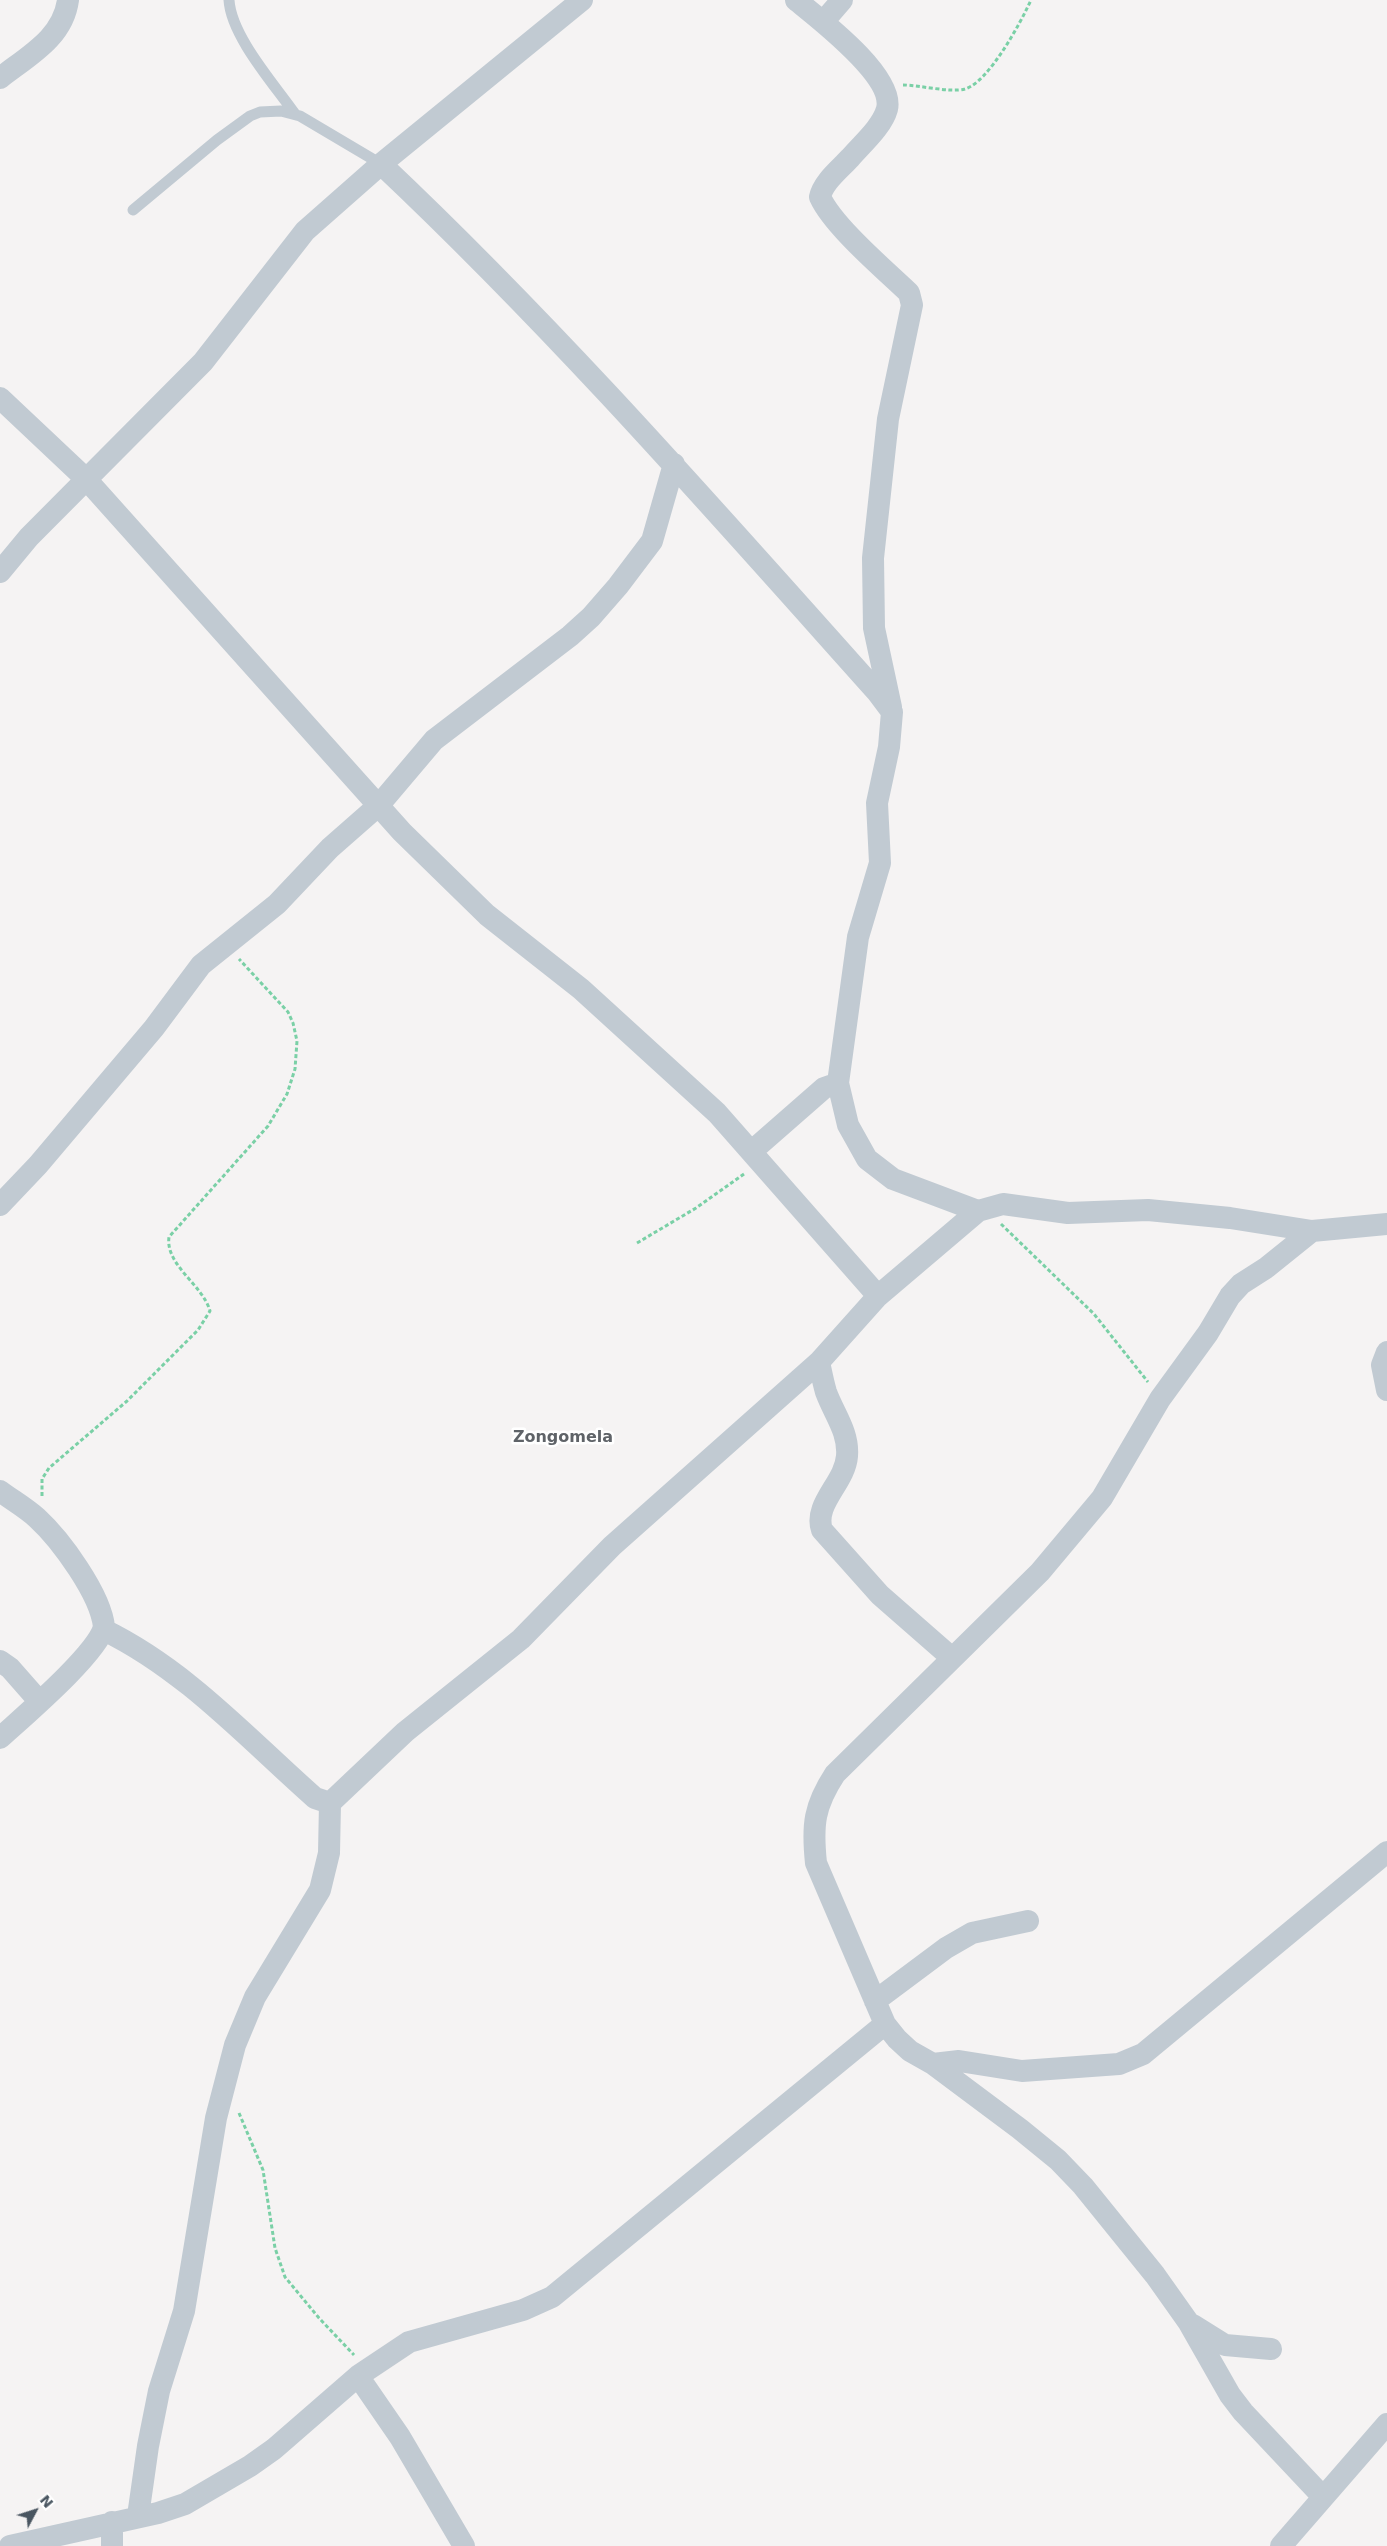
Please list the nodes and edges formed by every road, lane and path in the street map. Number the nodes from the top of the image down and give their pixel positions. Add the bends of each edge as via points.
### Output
1 (68, 0) edge
2 (229, 0) edge
3 (582, 0) edge
4 (796, 0) edge
5 (842, 0) edge
6 (1031, 0) edge
7 (823, 22) junction
8 (0, 78) edge
9 (881, 84) junction
10 (295, 114) junction
11 (381, 164) junction
12 (134, 210) dead end
13 (0, 398) edge
14 (674, 464) junction
15 (86, 478) junction
16 (0, 572) edge
17 (892, 712) junction
18 (379, 805) junction
19 (226, 944) junction
20 (838, 1083) junction
21 (756, 1157) junction
22 (0, 1205) edge
23 (982, 1209) junction
24 (1387, 1224) edge
25 (1312, 1231) junction
26 (637, 1243) dead end
27 (878, 1296) junction
28 (1387, 1352) edge
29 (819, 1362) junction
30 (1387, 1390) edge
31 (1160, 1399) junction
32 (0, 1490) edge
33 (47, 1529) junction
34 (104, 1630) junction
35 (952, 1658) junction
36 (0, 1661) edge
37 (39, 1701) junction
38 (0, 1738) edge
39 (330, 1802) junction
40 (1387, 1852) edge
41 (1028, 1921) dead end
42 (875, 2001) junction
43 (885, 2024) junction
44 (933, 2064) junction
45 (225, 2083) junction
46 (1189, 2323) junction
47 (1271, 2348) dead end
48 (363, 2372) junction
49 (1387, 2424) edge
50 (1323, 2497) junction
51 (138, 2516) junction
52 (112, 2522) junction
53 (10, 2546) edge
54 (112, 2546) edge
55 (464, 2546) edge
56 (1281, 2546) edge

1 - 8 street via 67,12 50,39
2 - 10 lane via 239,34
3 - 11 street
4 - 7 street
5 - 7 street
6 - 9 path via 1020,25 989,69 968,87 950,89
7 - 9 street via 851,48
9 - 17 street via 887,101 883,117 826,184 820,197 854,239 909,293 912,305 889,412 873,558 874,628
10 - 11 lane
10 - 12 lane via 273,111 250,116
11 - 14 street via 528,307
11 - 15 street via 305,231 203,362
13 - 15 street
14 - 17 street
14 - 18 street via 652,541 618,586 570,636 434,740
15 - 16 street
15 - 18 street
17 - 20 street via 878,803 880,863 858,938
18 - 19 street via 330,848 277,904
18 - 21 street via 402,832 487,915 580,989 665,1064 717,1113
19 - 22 street via 198,969 148,1036
19 - 33 path via 288,1012 293,1023 295,1070 268,1126 169,1237 168,1244 176,1262 210,1311 198,1330 127,1402 50,1468 42,1479 41,1489
20 - 21 street via 824,1088
20 - 23 street via 848,1125 867,1159 893,1178
21 - 26 path via 696,1208
21 - 27 street
23 - 25 street via 1009,1204 1068,1213 1148,1210
23 - 27 street
23 - 31 path via 1094,1314
24 - 25 street
25 - 31 street via 1236,1289
27 - 29 street
28 - 30 street via 1382,1365
29 - 35 street via 826,1392 843,1430 847,1456 842,1477 825,1502 822,1530 880,1595
29 - 39 street via 612,1546 521,1639 405,1732
31 - 35 street via 1102,1498 1040,1572
32 - 33 street
33 - 34 street via 95,1599
34 - 37 street via 80,1662
34 - 39 street via 135,1645 221,1709 315,1798
35 - 42 street via 834,1774 815,1813 816,1863 862,1964
36 - 37 street
37 - 38 street
39 - 45 street via 329,1854 322,1884 255,1997 235,2045
40 - 44 street via 1143,2054 1120,2064 1022,2071 959,2060
41 - 42 street via 972,1933 946,1948
42 - 43 street
43 - 44 street via 910,2051
43 - 48 street via 562,2290 523,2310 409,2342
44 - 46 street via 1058,2160 1116,2226
45 - 48 path via 263,2170 275,2248 285,2277
45 - 51 street via 216,2118 184,2311 159,2391
46 - 47 street via 1225,2345
46 - 50 street via 1243,2412
48 - 51 street via 250,2466 185,2504
48 - 55 street
49 - 50 street
50 - 56 street
51 - 52 street
52 - 53 street
52 - 54 street

